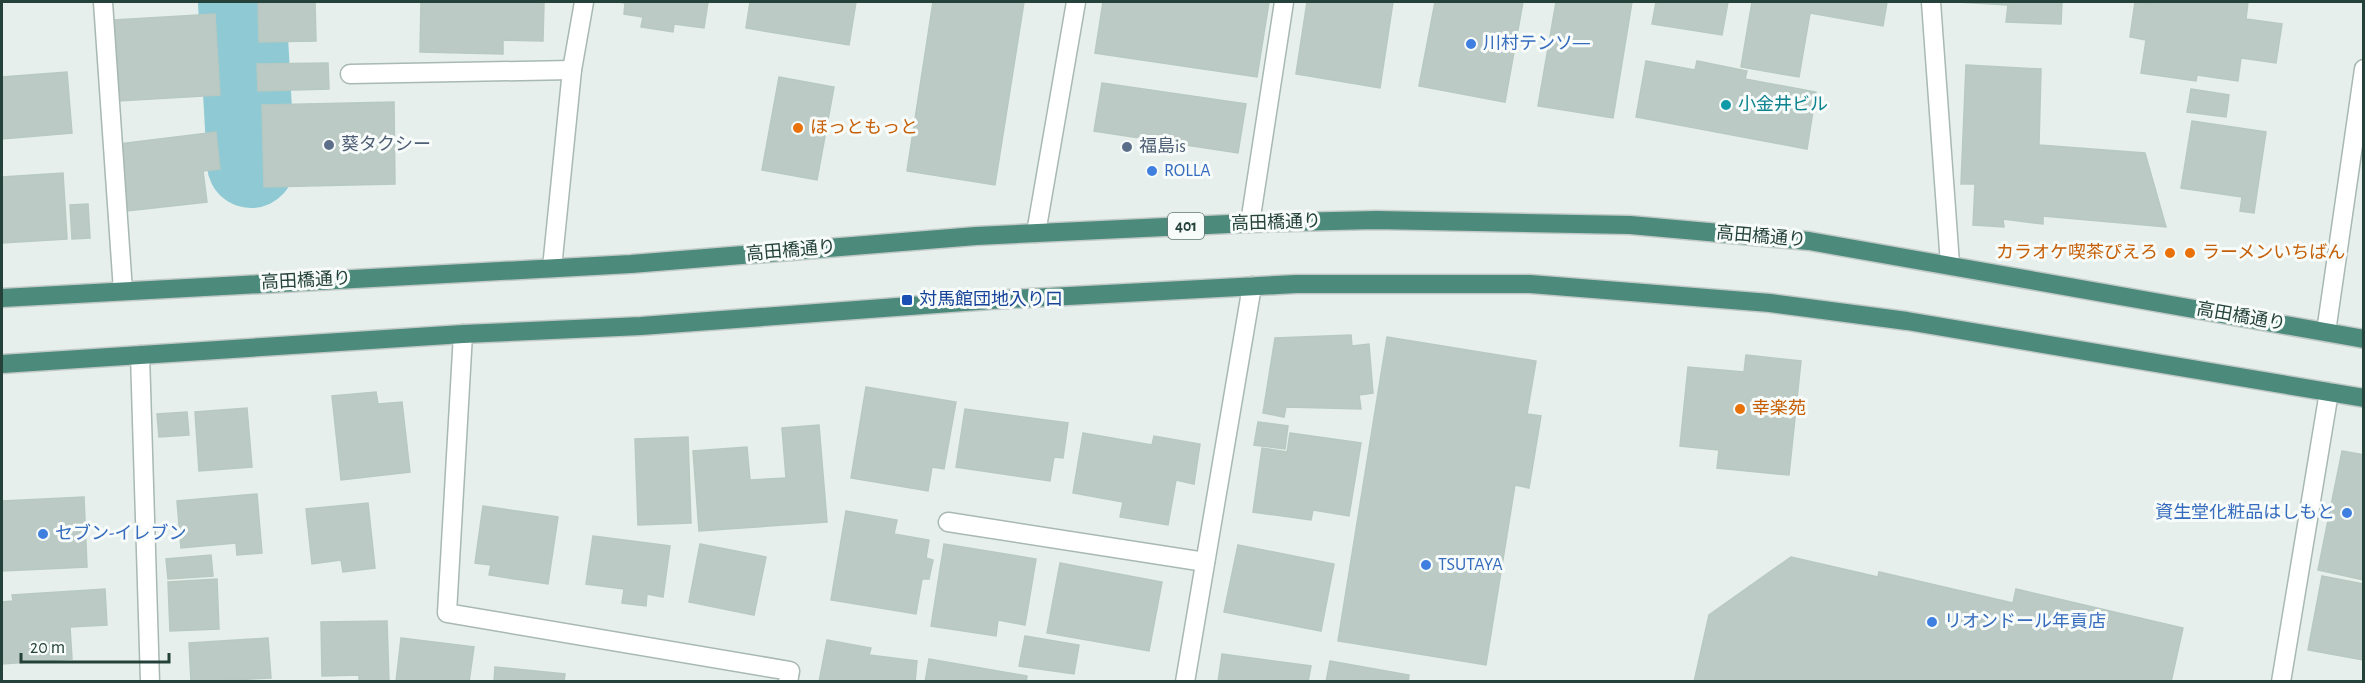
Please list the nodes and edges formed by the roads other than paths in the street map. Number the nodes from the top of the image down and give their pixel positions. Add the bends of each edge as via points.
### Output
1 (103, 2) edge
2 (584, 2) edge
3 (1076, 2) edge
4 (1284, 2) edge
5 (1931, 2) edge
6 (2364, 69) edge
7 (572, 70) junction
8 (350, 74) dead end
9 (1250, 223) junction
10 (1036, 233) junction
11 (1950, 264) junction
12 (552, 267) junction
13 (1252, 286) junction
14 (123, 291) junction
15 (2, 298) edge
16 (2326, 332) junction
17 (463, 334) junction
18 (2364, 339) edge
19 (140, 355) junction
20 (2, 364) edge
21 (2329, 392) junction
22 (2364, 398) edge
23 (948, 522) dead end
24 (1205, 562) junction
25 (150, 681) edge
26 (788, 681) edge
27 (1185, 681) edge
28 (2281, 681) edge

1 - 14 street
2 - 7 street
3 - 10 street
4 - 9 street
5 - 11 street
6 - 16 street
7 - 8 street
7 - 12 street
9 - 10 highway, 高田橋通り / 401
9 - 11 highway, 高田橋通り / 401 via 1376,220 1630,225 1809,241
10 - 12 highway, 高田橋通り / 401
11 - 16 highway, 高田橋通り / 401
12 - 14 highway, 高田橋通り / 401
13 - 17 highway
13 - 21 highway via 1530,284 1770,303 1907,321
13 - 24 street
14 - 15 highway, 高田橋通り / 401
16 - 18 highway, 高田橋通り / 401
17 - 19 highway
17 - 26 street via 447,613 790,671
19 - 20 highway
19 - 25 street
21 - 22 highway
21 - 28 street
23 - 24 street
24 - 27 street

